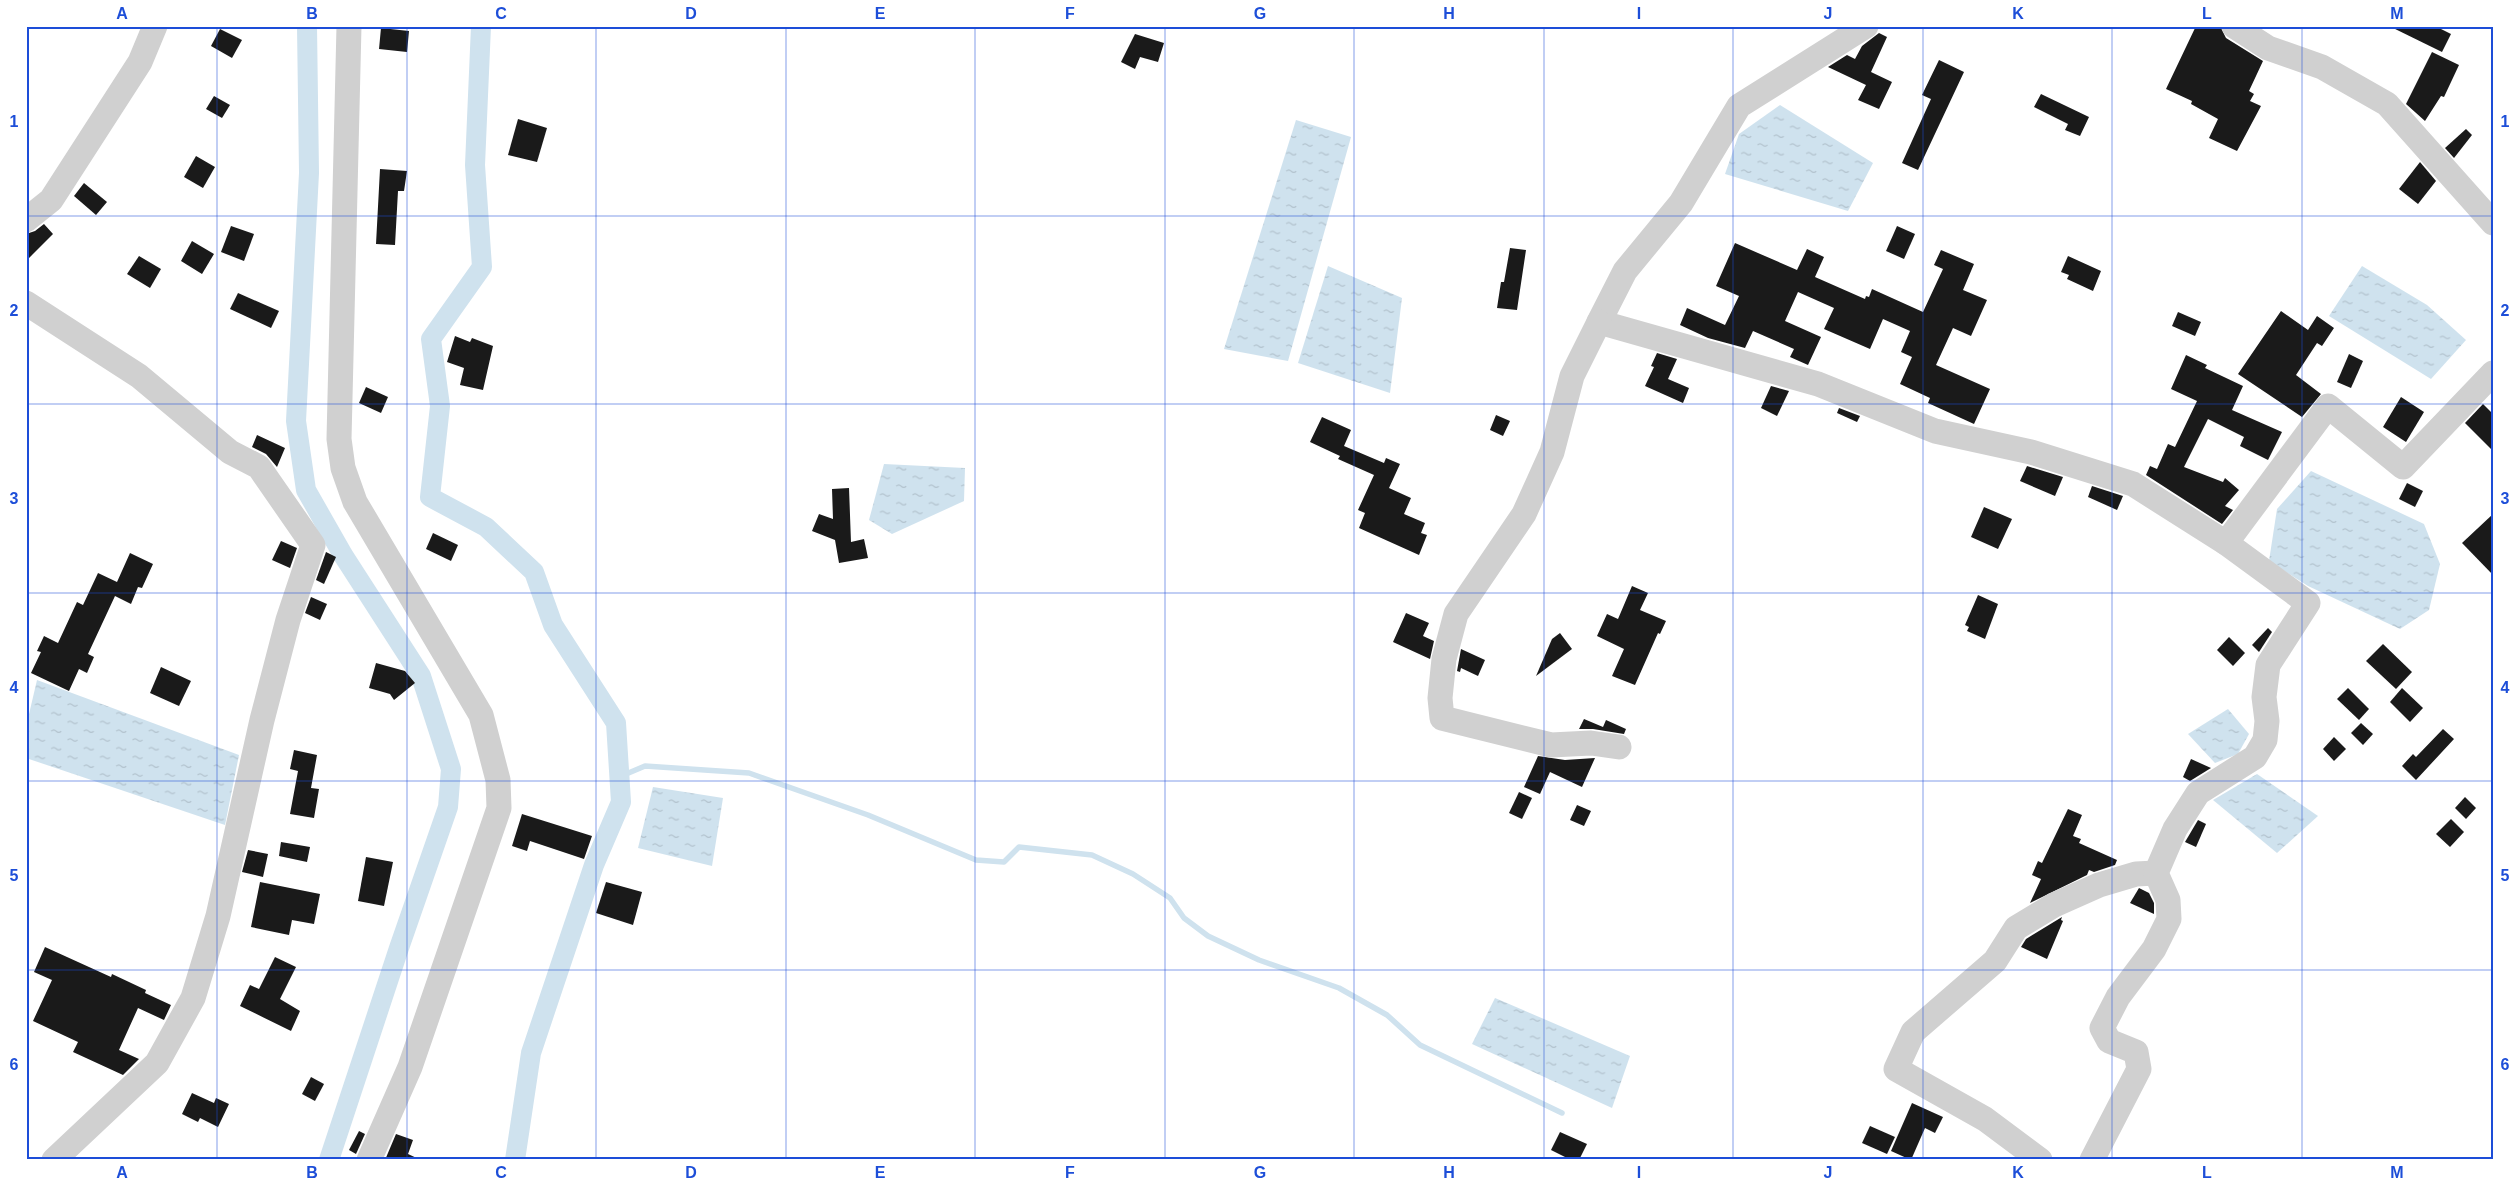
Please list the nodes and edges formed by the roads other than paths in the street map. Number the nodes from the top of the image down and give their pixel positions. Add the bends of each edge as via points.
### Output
1 (155, 26) edge
2 (349, 26) edge
3 (1866, 26) edge
4 (2234, 26) edge
5 (26, 220) edge
6 (2493, 223) edge
7 (26, 303) edge
8 (1599, 322) junction
9 (2493, 372) edge
10 (2226, 543) junction
11 (1619, 747) dead end
12 (2156, 873) junction
13 (54, 1160) edge
14 (369, 1160) edge
15 (2040, 1160) edge
16 (2092, 1160) edge

1 - 5 street via 140,62 51,200
2 - 14 street via 338,438 355,502 480,714 498,780 499,808 410,1067
3 - 8 street via 1739,106 1681,203 1625,271
4 - 6 street via 2268,48 2322,67 2388,104
7 - 13 street via 139,376 230,452 258,467 313,545 288,620 218,916 193,998 157,1063
8 - 10 street via 1818,384 1935,431 2031,452 2133,484
8 - 11 street via 1572,376 1552,452 1524,514 1456,614 1444,659 1440,698 1442,718 1551,745 1591,743
9 - 10 street via 2403,467 2328,406
10 - 12 street via 2308,604 2268,665 2264,697 2266,740 2255,757 2198,793 2175,830
12 - 15 street via 2136,874 2099,885 2054,904 2016,928 1995,961 1913,1032 1896,1069 1985,1119
12 - 16 street via 2168,900 2169,919 2154,949 2118,997 2102,1028 2109,1041 2136,1052 2139,1069

